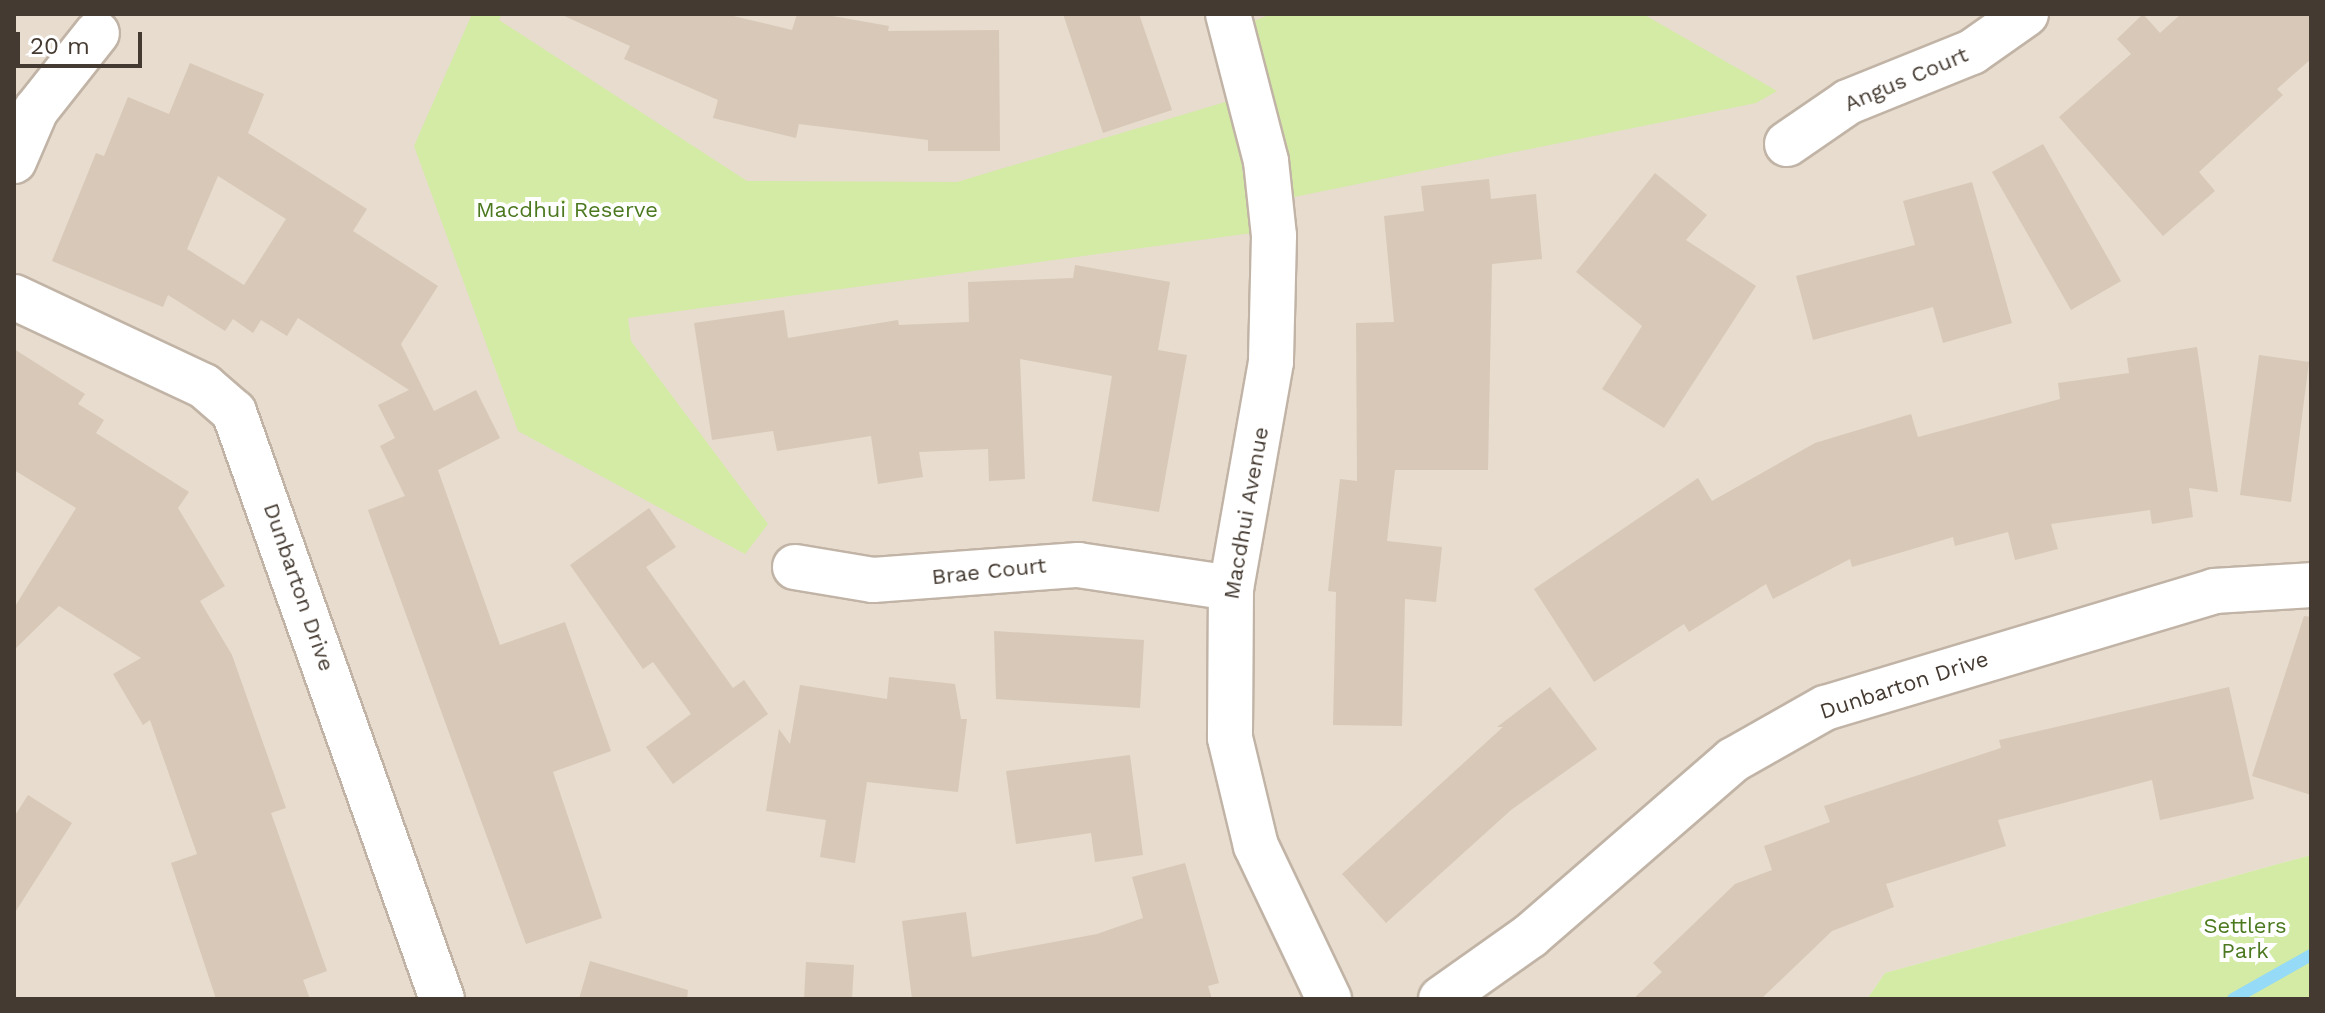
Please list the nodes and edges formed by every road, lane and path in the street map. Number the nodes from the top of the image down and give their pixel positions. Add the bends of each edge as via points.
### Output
1 (1228, 14) edge
2 (2026, 14) edge
3 (97, 33) dead end
4 (1787, 144) dead end
5 (14, 161) edge
6 (14, 297) edge
7 (795, 567) dead end
8 (2311, 585) edge
9 (1231, 588) junction
10 (442, 999) edge
11 (1329, 999) edge
12 (1441, 999) edge

1 - 9 street, Macdhui Avenue via 1257,114 1274,236 1271,362
2 - 4 street, Angus Court via 1972,52 1848,102
3 - 5 street via 36,110
6 - 10 street, Dunbarton Drive via 204,386 234,412
7 - 9 street, Brae Court via 842,578 902,580 1031,564 1078,565
8 - 12 street, Dunbarton Drive via 2214,591 1872,690 1813,714 1733,760 1541,927
9 - 11 street, Macdhui Avenue via 1226,676 1242,794 1274,890

